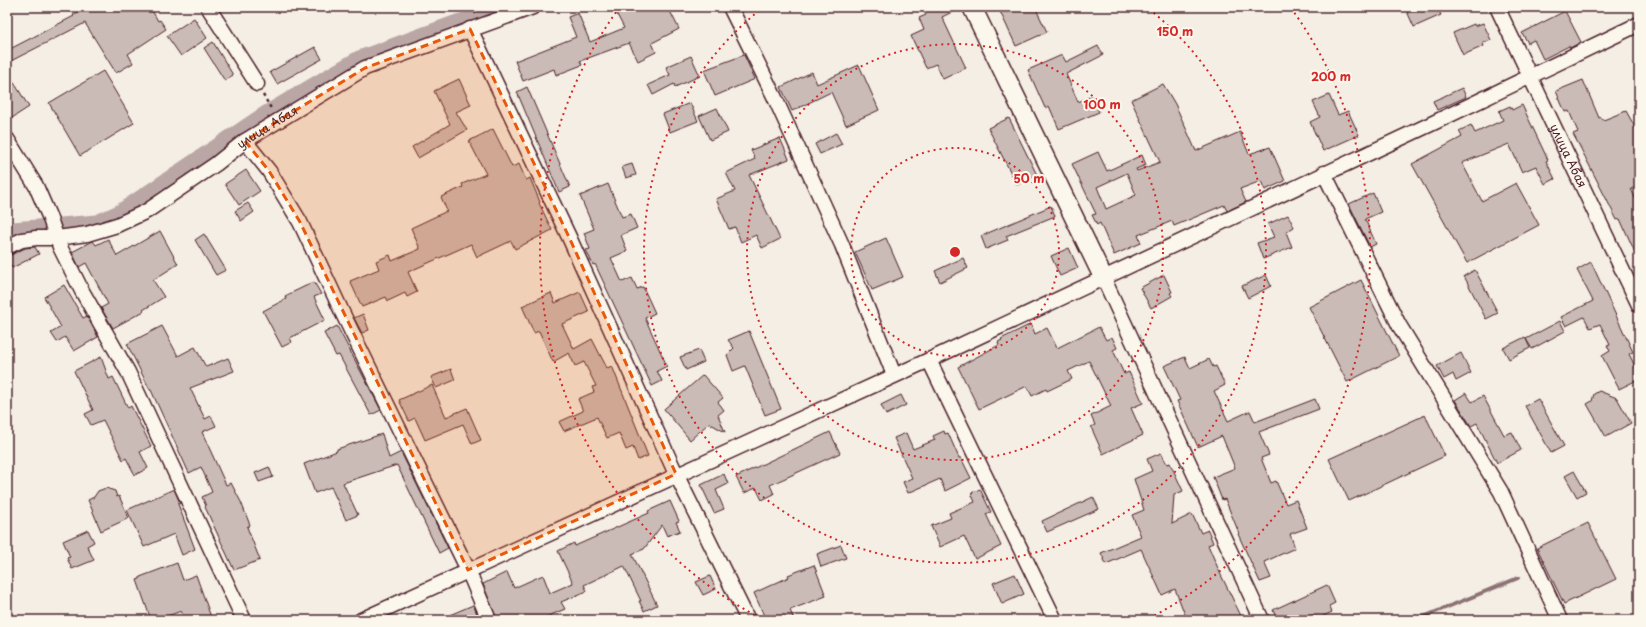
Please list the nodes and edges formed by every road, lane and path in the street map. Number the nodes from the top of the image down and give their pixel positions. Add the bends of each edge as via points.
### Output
1 (208, 7) edge
2 (533, 7) edge
3 (730, 7) edge
4 (972, 7) edge
5 (1497, 7) edge
6 (1639, 24) edge
7 (470, 29) junction
8 (1531, 76) junction
9 (257, 84) dead end
10 (7, 139) edge
11 (245, 141) junction
12 (1324, 174) junction
13 (56, 235) junction
14 (7, 247) edge
15 (1103, 277) junction
16 (1639, 305) edge
17 (929, 360) junction
18 (894, 375) junction
19 (676, 474) junction
20 (468, 570) junction
21 (244, 620) edge
22 (361, 620) edge
23 (489, 620) edge
24 (748, 620) edge
25 (1055, 620) edge
26 (1262, 620) edge
27 (1560, 620) edge

1 - 9 street
2 - 7 street, улица Абая
3 - 18 street via 842,245
4 - 15 main road
5 - 8 street, улица Абая
6 - 8 street
7 - 11 street, улица Абая via 365,68
7 - 19 street via 570,237
8 - 12 street
8 - 16 street, улица Абая via 1557,136
10 - 13 street via 36,186
11 - 13 street, улица Абая via 216,164 147,210 117,225 86,234
11 - 20 street via 269,171 300,222
12 - 15 street
12 - 27 street via 1399,325 1501,492
13 - 14 street, улица Абая via 22,240
13 - 21 street via 82,291 128,372
15 - 17 street
15 - 26 street
17 - 18 street
17 - 25 street
18 - 19 street
19 - 20 street
19 - 24 street
20 - 22 street
20 - 23 street

